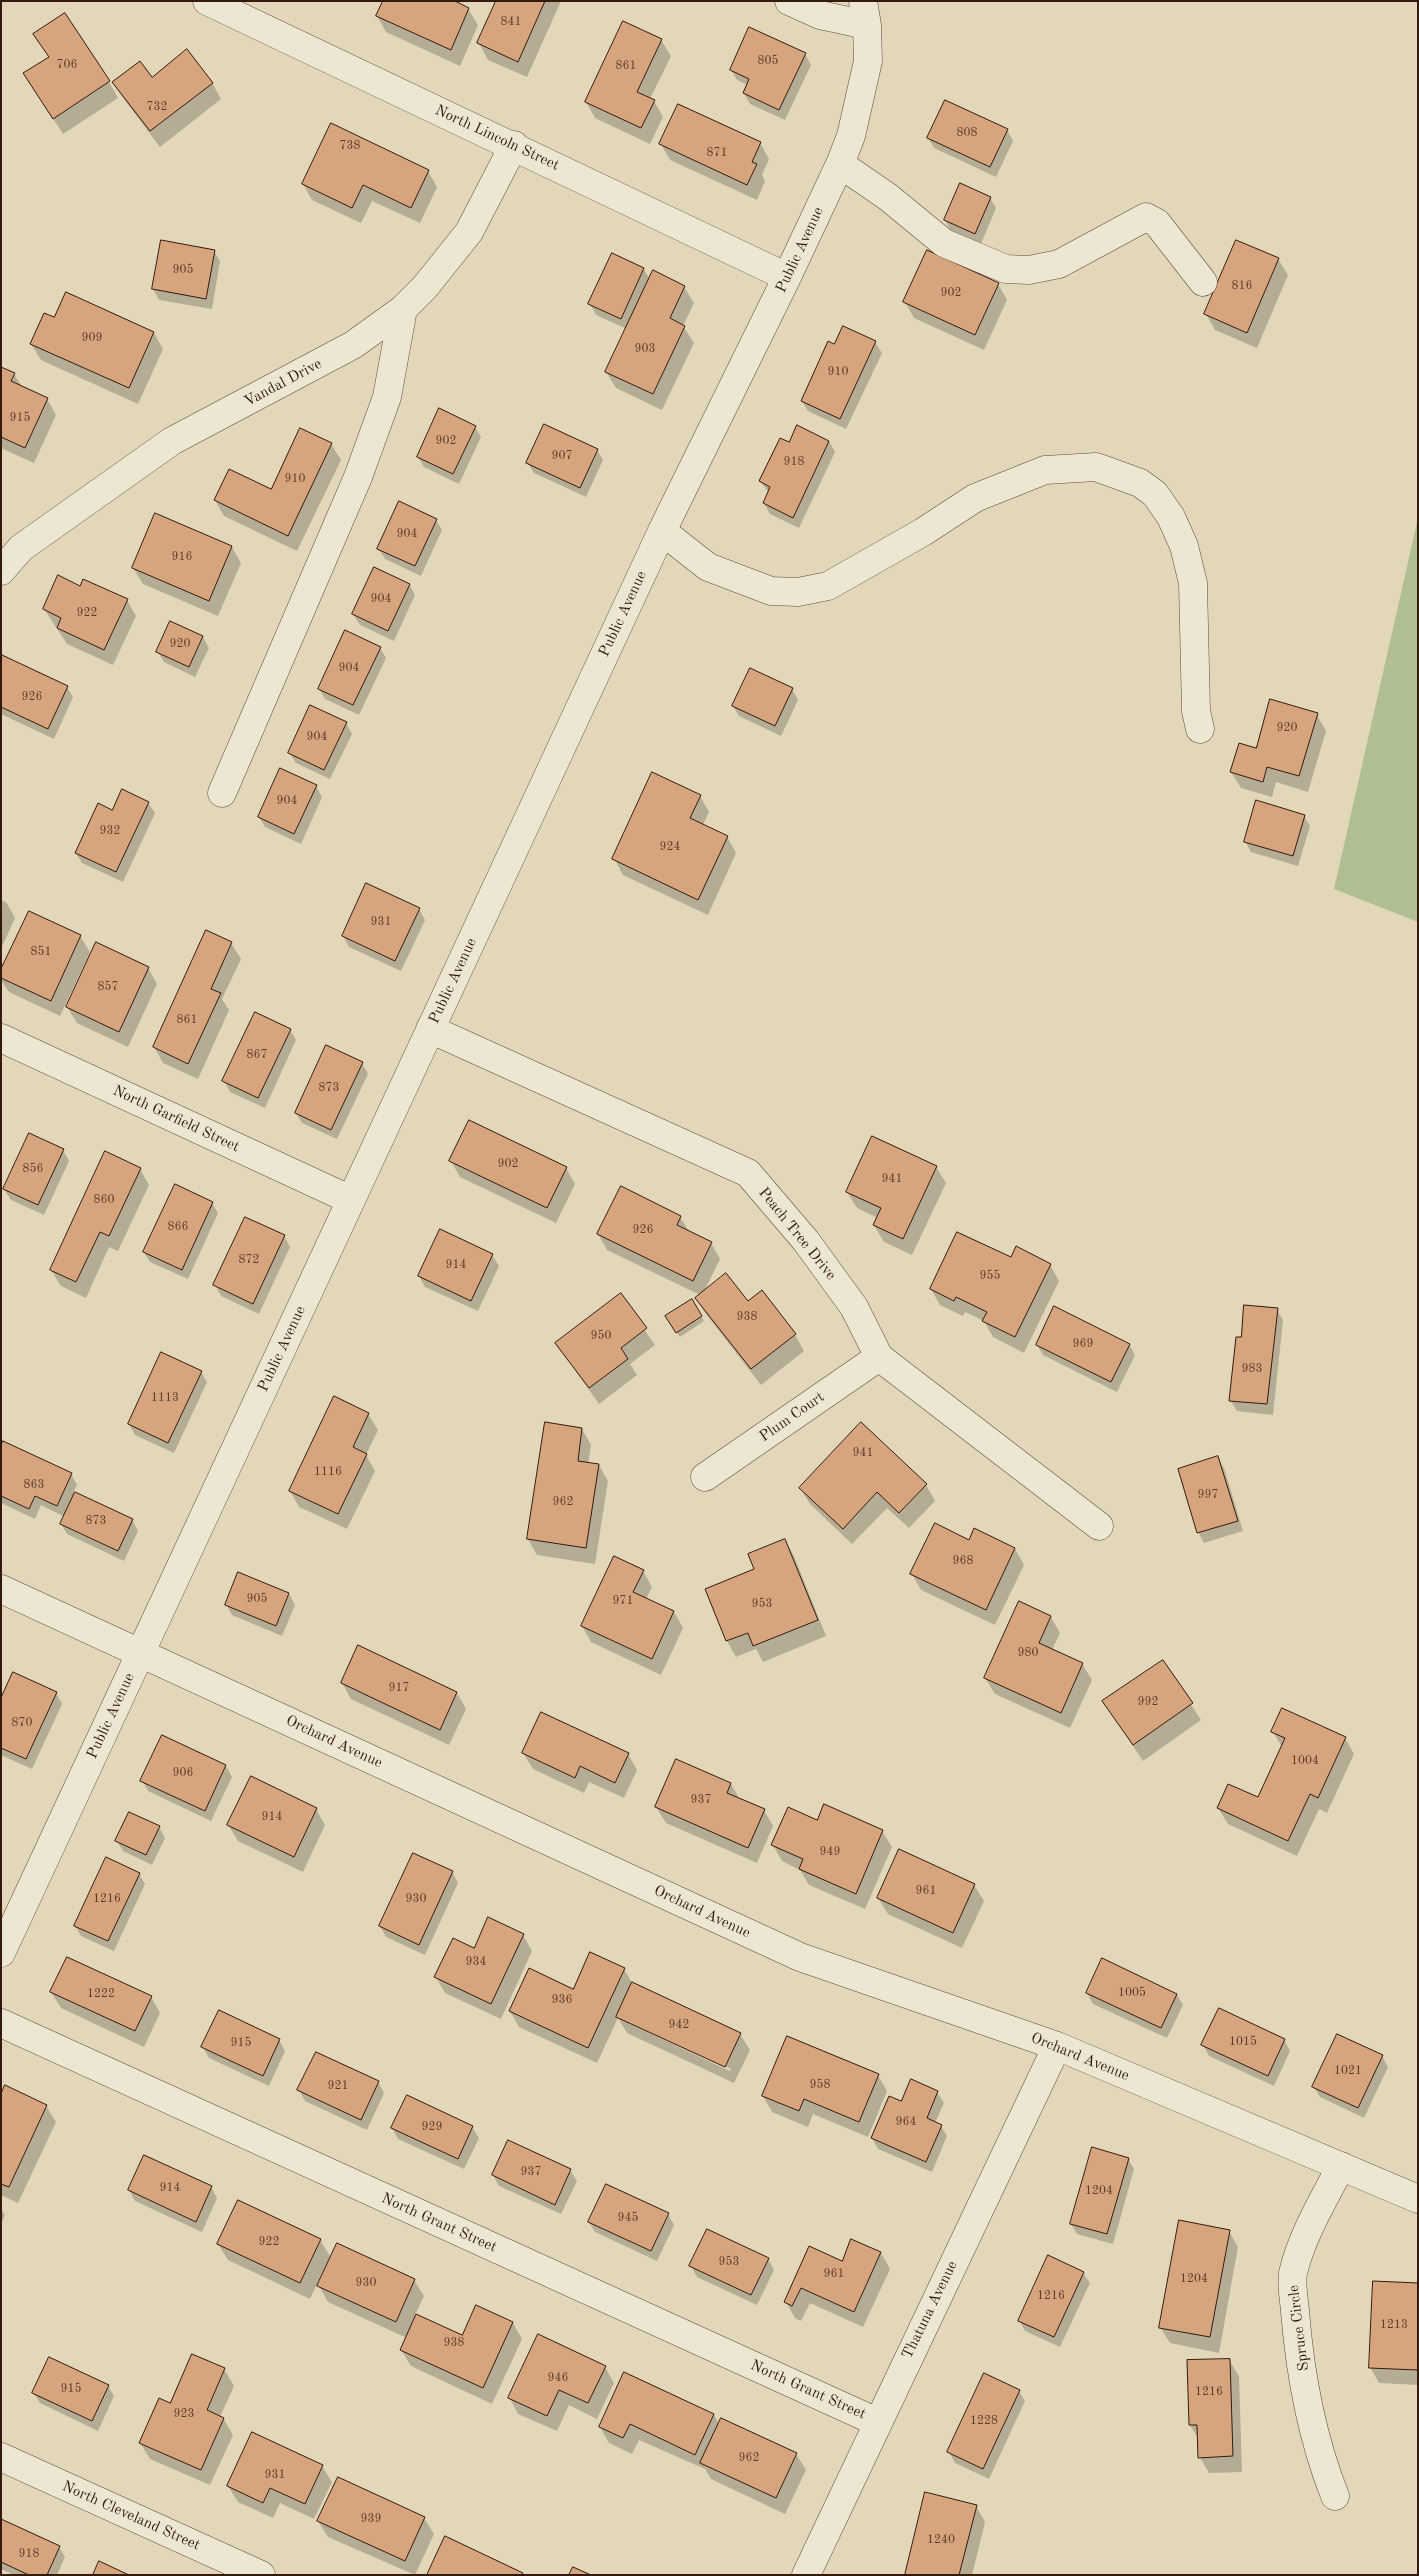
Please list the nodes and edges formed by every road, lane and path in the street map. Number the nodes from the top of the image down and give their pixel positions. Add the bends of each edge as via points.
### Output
1 (206, 1) edge
2 (789, 1) edge
3 (865, 13) edge
4 (514, 145) junction
5 (840, 164) junction
6 (787, 277) junction
7 (1202, 282) dead end
8 (403, 309) junction
9 (662, 531) junction
10 (1, 571) edge
11 (1200, 729) dead end
12 (222, 793) dead end
13 (430, 1029) junction
14 (1, 1038) edge
15 (351, 1200) junction
16 (879, 1357) junction
17 (705, 1477) dead end
18 (1099, 1526) dead end
19 (1, 1589) edge
20 (140, 1653) junction
21 (1, 1953) edge
22 (1, 2023) edge
23 (1057, 2046) junction
24 (1341, 2166) junction
25 (1418, 2199) edge
26 (876, 2422) junction
27 (1, 2457) edge
28 (1335, 2496) dead end
29 (261, 2575) edge
30 (806, 2575) edge

1 - 4 street, North Lincoln Street
2 - 3 street via 820,15
3 - 5 street, Public Avenue via 868,61 851,136
4 - 6 street, North Lincoln Street
4 - 8 street, Vandal Drive via 470,232
5 - 6 street, Public Avenue
5 - 7 street via 888,197 944,243 1006,269 1029,270 1059,264 1146,217 1157,223
6 - 9 street, Public Avenue
8 - 10 street, Vandal Drive via 353,345 172,441 21,548
8 - 12 street via 387,397 358,477
9 - 11 street via 708,567 771,591 798,592 828,586 975,498 1045,470 1096,467 1140,483 1155,494 1171,517 1184,546 1193,583 1196,711
9 - 13 street, Public Avenue
13 - 15 street, Public Avenue
13 - 16 street, Peach Tree Drive via 748,1173 806,1241 854,1307
14 - 15 street, North Garfield Street
15 - 20 street, Public Avenue
16 - 17 street, Plum Court
16 - 18 street, Peach Tree Drive
19 - 20 street, Orchard Avenue
20 - 21 street, Public Avenue
20 - 23 street, Orchard Avenue via 800,1957
22 - 26 street, North Grant Street
23 - 24 street, Orchard Avenue
23 - 26 street, Thatuna Avenue
24 - 25 street, Orchard Avenue
24 - 28 street, Spruce Circle via 1303,2241 1293,2276 1297,2334 1308,2401 1320,2458
26 - 30 street, Thatuna Avenue
27 - 29 street, North Cleveland Street

